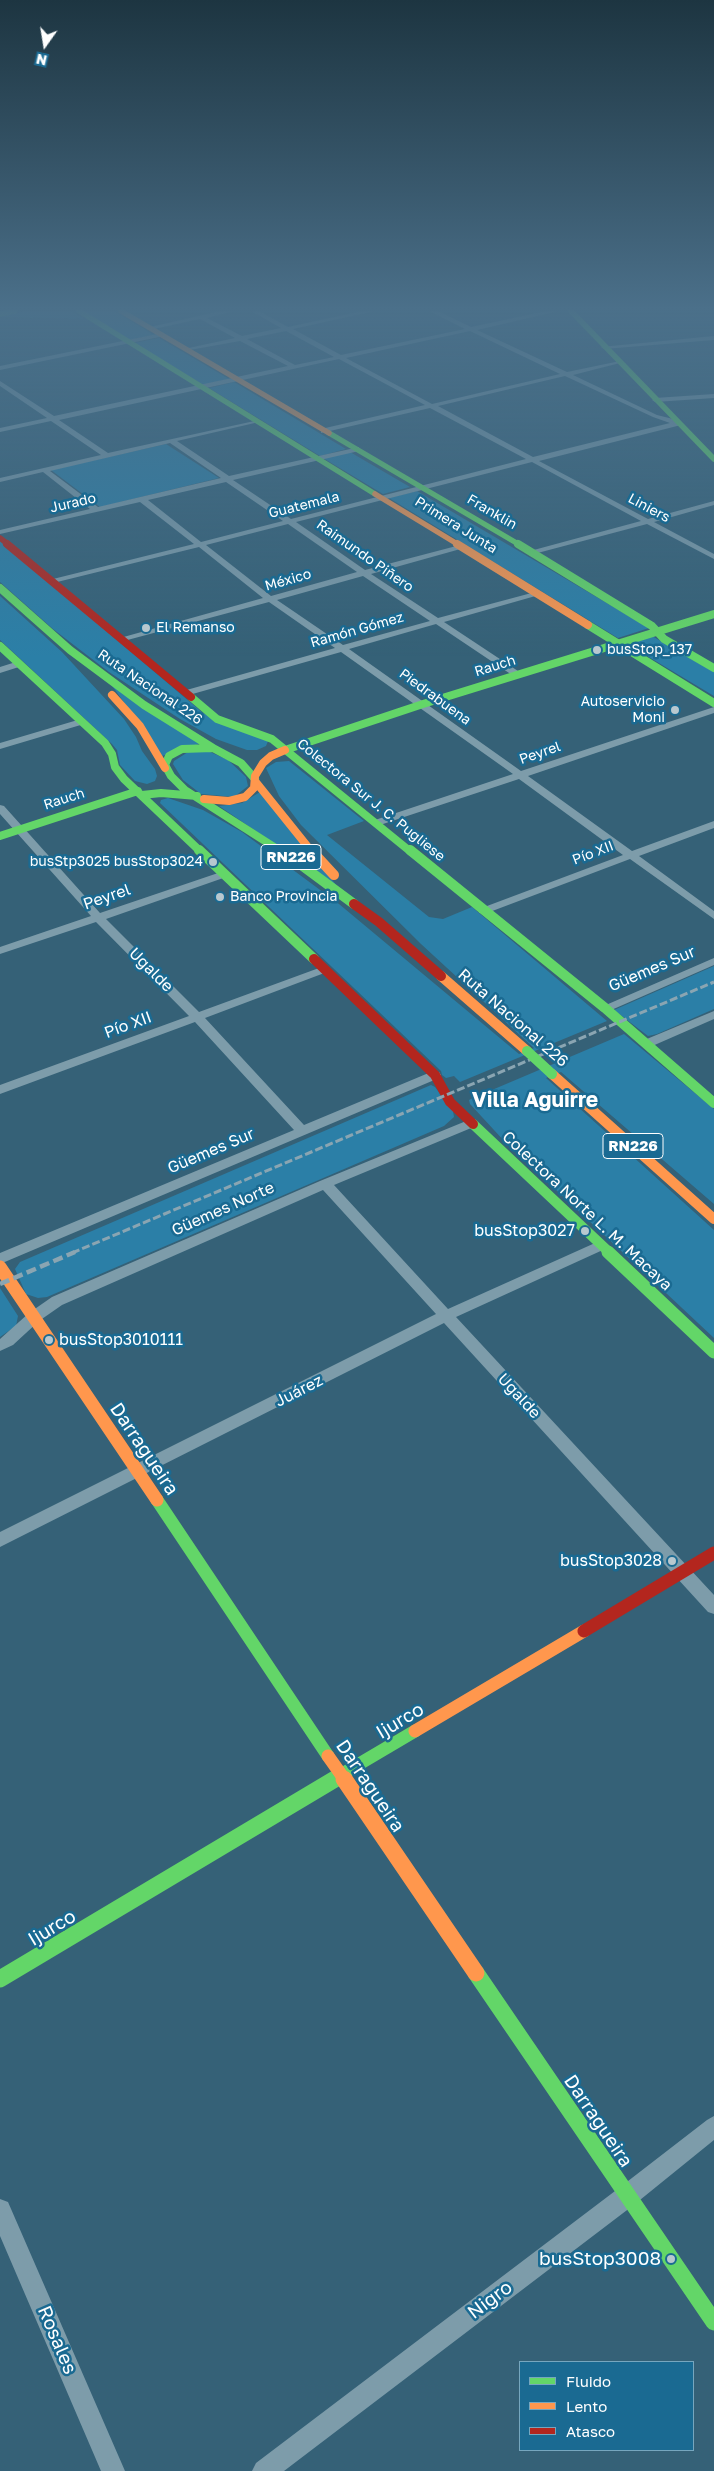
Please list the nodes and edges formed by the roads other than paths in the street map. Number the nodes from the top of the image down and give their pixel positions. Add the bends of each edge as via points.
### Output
1 (17, 426) edge
2 (62, 426) edge
3 (233, 426) edge
4 (266, 426) edge
5 (318, 426) edge
6 (340, 426) edge
7 (468, 426) edge
8 (665, 426) edge
9 (681, 426) edge
10 (0, 430) edge
11 (324, 430) junction
12 (172, 440) junction
13 (356, 449) junction
14 (106, 455) junction
15 (317, 458) junction
16 (714, 459) edge
17 (532, 460) junction
18 (44, 470) junction
19 (228, 479) junction
20 (0, 480) edge
21 (420, 488) junction
22 (382, 498) junction
23 (142, 499) junction
24 (714, 503) edge
25 (97, 510) junction
26 (291, 521) junction
27 (647, 521) junction
28 (0, 532) edge
29 (0, 538) edge
30 (198, 545) junction
31 (460, 546) junction
32 (533, 553) junction
33 (714, 557) edge
34 (364, 574) junction
35 (52, 582) junction
36 (0, 588) edge
37 (536, 593) junction
38 (271, 600) junction
39 (714, 614) edge
40 (438, 622) junction
41 (658, 632) junction
42 (123, 640) junction
43 (619, 644) junction
44 (0, 646) edge
45 (342, 649) junction
46 (70, 650) junction
47 (19, 664) junction
48 (714, 668) edge
49 (0, 670) edge
50 (518, 675) junction
51 (186, 693) junction
52 (714, 703) edge
53 (423, 704) junction
54 (714, 710) edge
55 (81, 722) junction
56 (0, 746) edge
57 (216, 749) junction
58 (285, 750) junction
59 (166, 769) junction
60 (520, 776) junction
61 (255, 780) junction
62 (140, 793) junction
63 (198, 796) junction
64 (0, 808) edge
65 (376, 823) junction
66 (714, 824) edge
67 (19, 830) junction
68 (0, 836) edge
69 (630, 855) junction
70 (225, 874) junction
71 (483, 911) junction
72 (714, 916) edge
73 (98, 917) junction
74 (379, 922) junction
75 (0, 951) edge
76 (714, 962) edge
77 (322, 970) junction
78 (605, 1008) junction
79 (714, 1015) edge
80 (197, 1017) junction
81 (646, 1044) junction
82 (435, 1075) junction
83 (0, 1090) edge
84 (714, 1103) edge
85 (471, 1123) junction
86 (302, 1131) junction
87 (325, 1184) junction
88 (714, 1218) edge
89 (600, 1246) junction
90 (0, 1259) edge
91 (0, 1267) edge
92 (445, 1316) junction
93 (34, 1317) junction
94 (0, 1344) edge
95 (714, 1352) edge
96 (139, 1472) junction
97 (0, 1540) edge
98 (714, 1553) edge
99 (682, 1572) junction
100 (714, 1607) edge
101 (342, 1776) junction
102 (0, 1979) edge
103 (714, 2127) edge
104 (628, 2196) junction
105 (0, 2210) edge
106 (714, 2322) edge
107 (113, 2471) edge
108 (264, 2471) edge

1 - 10 street
2 - 14 street
3 - 12 street
4 - 15 main road, Primera Junta
5 - 11 main road, Franklin
6 - 11 street
7 - 17 street, Liniers
8 - 17 street, Guatemala
9 - 16 main road
11 - 13 main road, Franklin
12 - 14 street
12 - 19 street, Raimundo Piñero
13 - 15 street, Jurado
13 - 21 main road, Franklin
14 - 18 street
15 - 19 street, Jurado
15 - 22 main road, Primera Junta
17 - 21 street, Guatemala
17 - 27 street, Liniers
18 - 20 street
18 - 25 street
19 - 23 street, Jurado
19 - 26 street, Raimundo Piñero
21 - 22 street, Guatemala
21 - 32 main road, Franklin
22 - 26 street, Guatemala
22 - 31 main road, Primera Junta
23 - 25 street, Jurado
23 - 30 street, Piedrabuena
24 - 27 street
25 - 28 street, Jurado
26 - 30 street, Guatemala
26 - 34 street, Raimundo Piñero
27 - 32 street
27 - 33 street, Liniers
29 - 35 main road, Colectora Sur J. C. Pugliese
30 - 35 street, Guatemala
30 - 38 street, Piedrabuena
31 - 34 street, México
31 - 37 main road, Primera Junta
32 - 41 main road, Franklin
34 - 38 street, México
34 - 40 street, Raimundo Piñero
35 - 42 main road, Colectora Sur J. C. Pugliese
36 - 46 main road, Ruta Nacional 226 / RN226
37 - 40 street, Ramón Gómez
37 - 43 main road, Primera Junta
38 - 42 street, México
38 - 45 street, Piedrabuena
39 - 41 main road, Rauch
40 - 45 street, Ramón Gómez
40 - 50 street, Raimundo Piñero
41 - 43 main road, Rauch
41 - 48 main road, Franklin via 664,639
42 - 51 main road, Colectora Sur J. C. Pugliese
43 - 50 main road, Rauch
43 - 52 main road, Primera Junta
44 - 47 main road, Colectora Norte L. M. Macaya
45 - 51 street, Ramón Gómez
45 - 53 street, Piedrabuena
46 - 57 main road, Ruta Nacional 226 / RN226 via 144,705
46 - 59 main road, Ruta Nacional 226 / RN226 via 131,715
47 - 49 street
47 - 55 main road, Colectora Norte L. M. Macaya
50 - 53 main road, Rauch
51 - 58 main road, Colectora Sur J. C. Pugliese via 217,719 267,736
53 - 58 main road, Rauch
53 - 60 street, Piedrabuena
54 - 60 street, Peyrel
55 - 56 street
55 - 62 main road, Colectora Norte L. M. Macaya via 105,743 119,773
57 - 58 main road via 252,755
57 - 59 main road, Ruta Nacional 226 / RN226 via 192,747 177,751 166,760
57 - 61 main road, Ruta Nacional 226 / RN226 via 242,763
58 - 61 main road via 266,760
58 - 65 main road, Colectora Sur J. C. Pugliese
59 - 62 main road via 160,785
59 - 63 main road, Ruta Nacional 226 / RN226 via 178,784
60 - 65 street, Peyrel
60 - 69 street, Piedrabuena
61 - 63 main road, Ruta Nacional 226 / RN226 via 254,788 248,794 235,800 217,801
61 - 74 main road, Ruta Nacional 226 / RN226 via 302,841
62 - 63 main road
62 - 67 main road, Rauch
62 - 70 main road, Colectora Norte L. M. Macaya
63 - 74 main road, Ruta Nacional 226 / RN226 via 276,847
64 - 67 street, Ugalde
65 - 71 main road, Colectora Sur J. C. Pugliese
66 - 69 street, Pío XII
67 - 68 main road, Rauch
67 - 73 street, Ugalde
69 - 71 street, Pío XII
69 - 72 street, Piedrabuena
70 - 73 street, Peyrel
70 - 77 main road, Colectora Norte L. M. Macaya
71 - 78 main road, Colectora Sur J. C. Pugliese
73 - 75 street, Peyrel
73 - 80 street, Ugalde
74 - 88 main road, Ruta Nacional 226 / RN226, bridge
76 - 78 street, Güemes Sur
77 - 80 street, Pío XII
77 - 82 main road, Colectora Norte L. M. Macaya
78 - 81 main road, Colectora Sur J. C. Pugliese
79 - 81 street
80 - 83 street, Pío XII
80 - 86 street, Ugalde
81 - 84 main road, Colectora Sur J. C. Pugliese
82 - 85 main road, Colectora Norte L. M. Macaya via 448,1100
82 - 86 street, Güemes Sur
85 - 87 street, Güemes Norte
85 - 89 main road, Colectora Norte L. M. Macaya
86 - 90 street, Güemes Sur
87 - 92 street, Ugalde
87 - 93 street, Güemes Norte via 57,1301
89 - 92 street, Juárez
89 - 95 main road, Colectora Norte L. M. Macaya
91 - 93 main road, Darragueira
92 - 96 street, Juárez
92 - 99 street, Ugalde
93 - 94 street, Güemes Norte via 8,1341
93 - 96 main road, Darragueira
96 - 97 street, Juárez
96 - 101 main road, Darragueira
98 - 99 main road, Ijurco
99 - 100 street, Ugalde
99 - 101 main road, Ijurco
101 - 102 main road, Ijurco
101 - 104 main road, Darragueira
103 - 104 street, Nigro
104 - 106 main road, Darragueira
104 - 108 street, Nigro
105 - 107 street, Rosales

